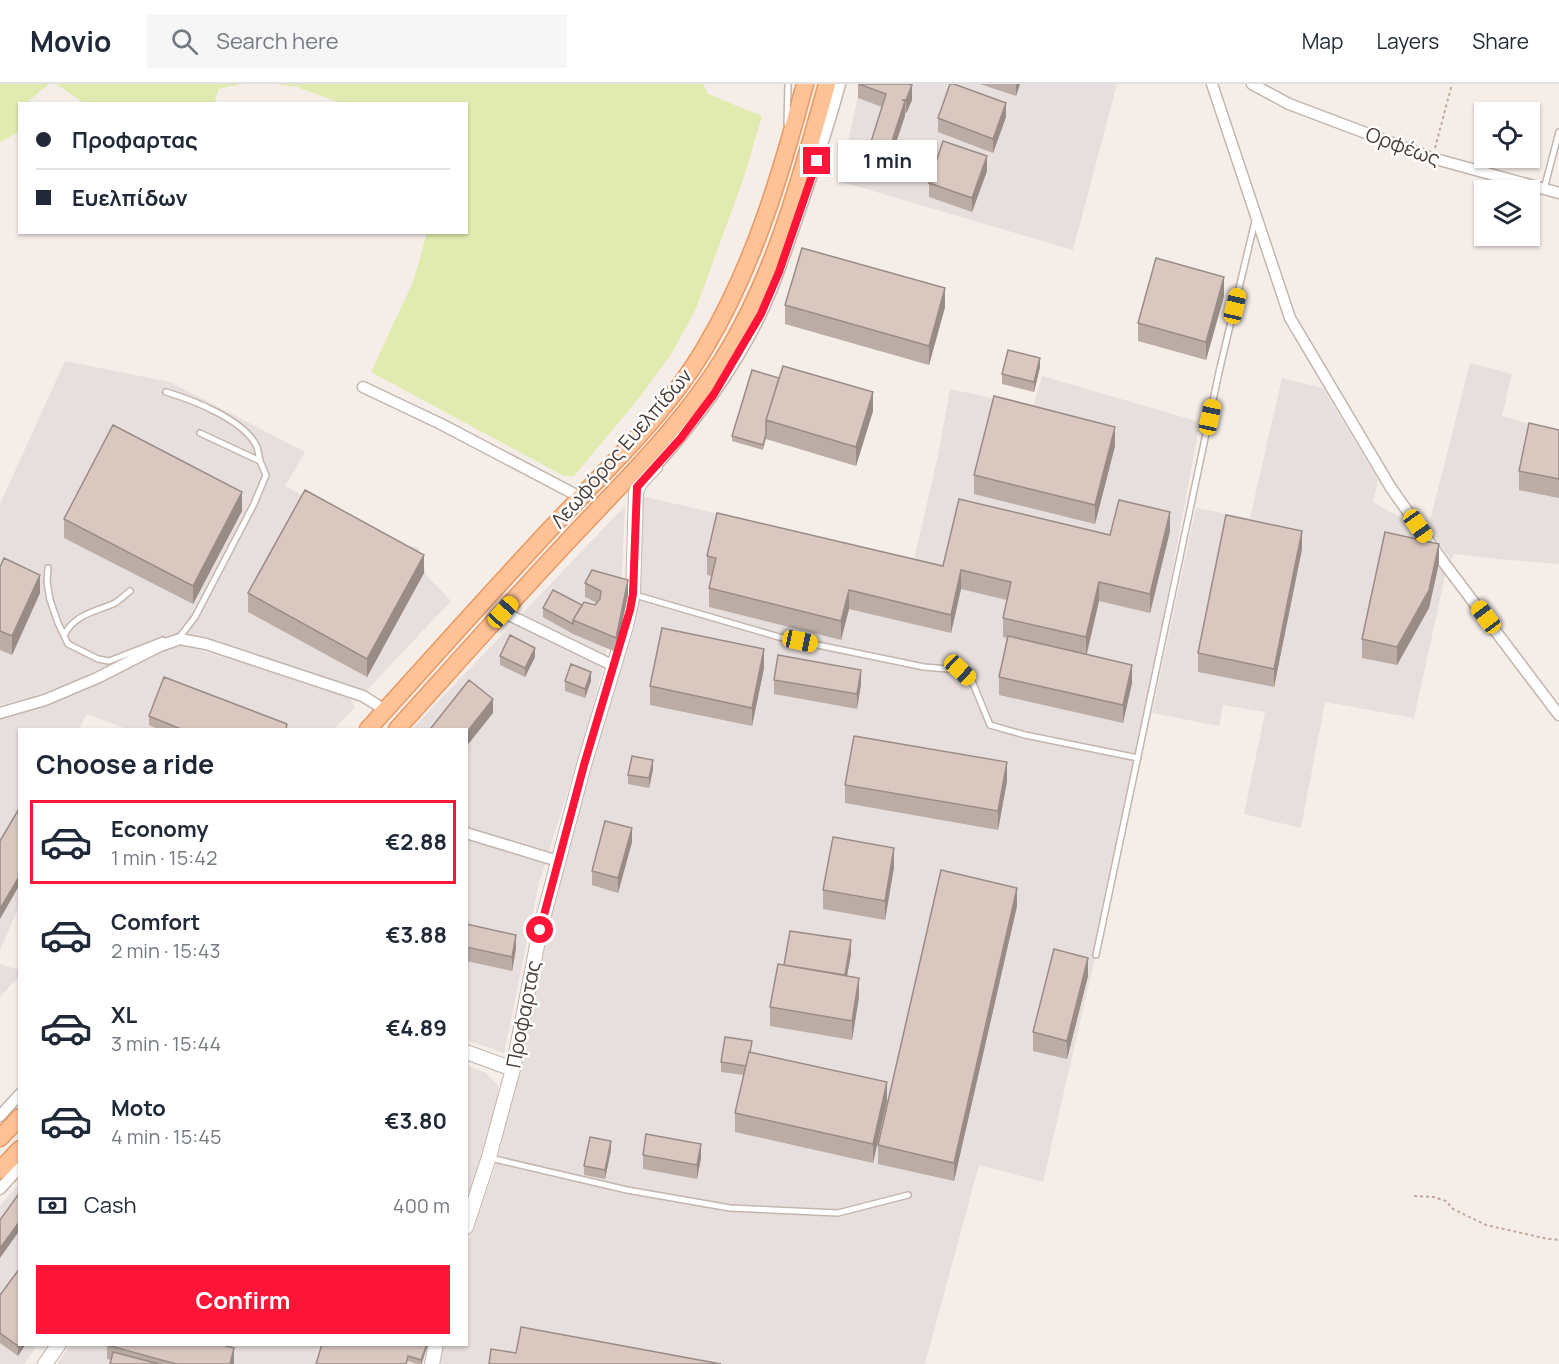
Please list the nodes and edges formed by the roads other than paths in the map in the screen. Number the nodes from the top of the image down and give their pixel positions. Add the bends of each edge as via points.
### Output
1 (788, 84) edge
2 (805, 84) edge
3 (827, 84) edge
4 (840, 84) edge
5 (1212, 84) edge
6 (1251, 84) edge
7 (1559, 132) edge
8 (786, 150) junction
9 (812, 159) junction
10 (1544, 189) junction
11 (1559, 193) edge
12 (1256, 219) junction
13 (363, 387) dead end
14 (166, 392) dead end
15 (200, 433) dead end
16 (260, 461) junction
17 (651, 462) junction
18 (580, 497) junction
19 (48, 568) dead end
20 (130, 591) dead end
21 (633, 594) junction
22 (503, 612) junction
23 (64, 635) junction
24 (180, 639) junction
25 (614, 666) junction
26 (385, 710) junction
27 (0, 713) edge
28 (1559, 714) edge
29 (369, 728) edge
30 (398, 728) edge
31 (1138, 758) junction
32 (468, 834) edge
33 (558, 861) junction
34 (1096, 955) dead end
35 (468, 1053) edge
36 (513, 1069) junction
37 (18, 1096) edge
38 (0, 1116) edge
39 (18, 1119) edge
40 (0, 1138) edge
41 (18, 1151) edge
42 (489, 1157) junction
43 (18, 1169) edge
44 (0, 1170) edge
45 (0, 1189) edge
46 (908, 1195) dead end
47 (468, 1221) edge
48 (58, 1346) edge
49 (436, 1346) edge
50 (45, 1364) edge
51 (432, 1364) edge

1 - 8 lane
2 - 8 main road, Λεωφόρος Ευελπίδων
3 - 9 main road, Λεωφόρος Ευελπίδων
4 - 9 street
5 - 12 street
6 - 10 street, Ορφέως via 1289,104 1432,158
7 - 10 lane
8 - 18 main road, Λεωφόρος Ευελπίδων via 754,247 706,347 651,419
9 - 17 main road, Λεωφόρος Ευελπίδων via 760,287 709,391
10 - 11 street, Ορφέως
12 - 28 street via 1290,318 1392,488
12 - 31 lane via 1219,372
13 - 18 street
14 - 16 lane via 221,414 247,433
15 - 16 lane
16 - 24 lane via 266,475 254,504
17 - 21 street, Προφαρτας via 636,492
17 - 22 main road, Λεωφόρος Ευελπίδων
18 - 26 main road, Λεωφόρος Ευελπίδων
19 - 23 lane via 50,600
20 - 23 lane via 116,602 78,618
21 - 25 street, Προφαρτας
21 - 31 lane via 779,637 924,667 960,670 972,681 990,725
22 - 25 street
22 - 30 main road, Λεωφόρος Ευελπίδων
23 - 24 lane via 68,644 109,661 160,640
24 - 26 street via 363,696
24 - 27 street via 45,700
25 - 33 street, Προφαρτας
26 - 29 main road, Λεωφόρος Ευελπίδων
31 - 34 lane
32 - 33 street
33 - 36 street, Προφαρτας via 540,930
35 - 36 street
36 - 42 street, Προφαρτας
37 - 38 street
39 - 40 main road
41 - 44 main road
42 - 46 lane via 627,1190 729,1208 838,1213
42 - 47 street, Προφαρτας
43 - 45 street
48 - 50 street
49 - 51 street

